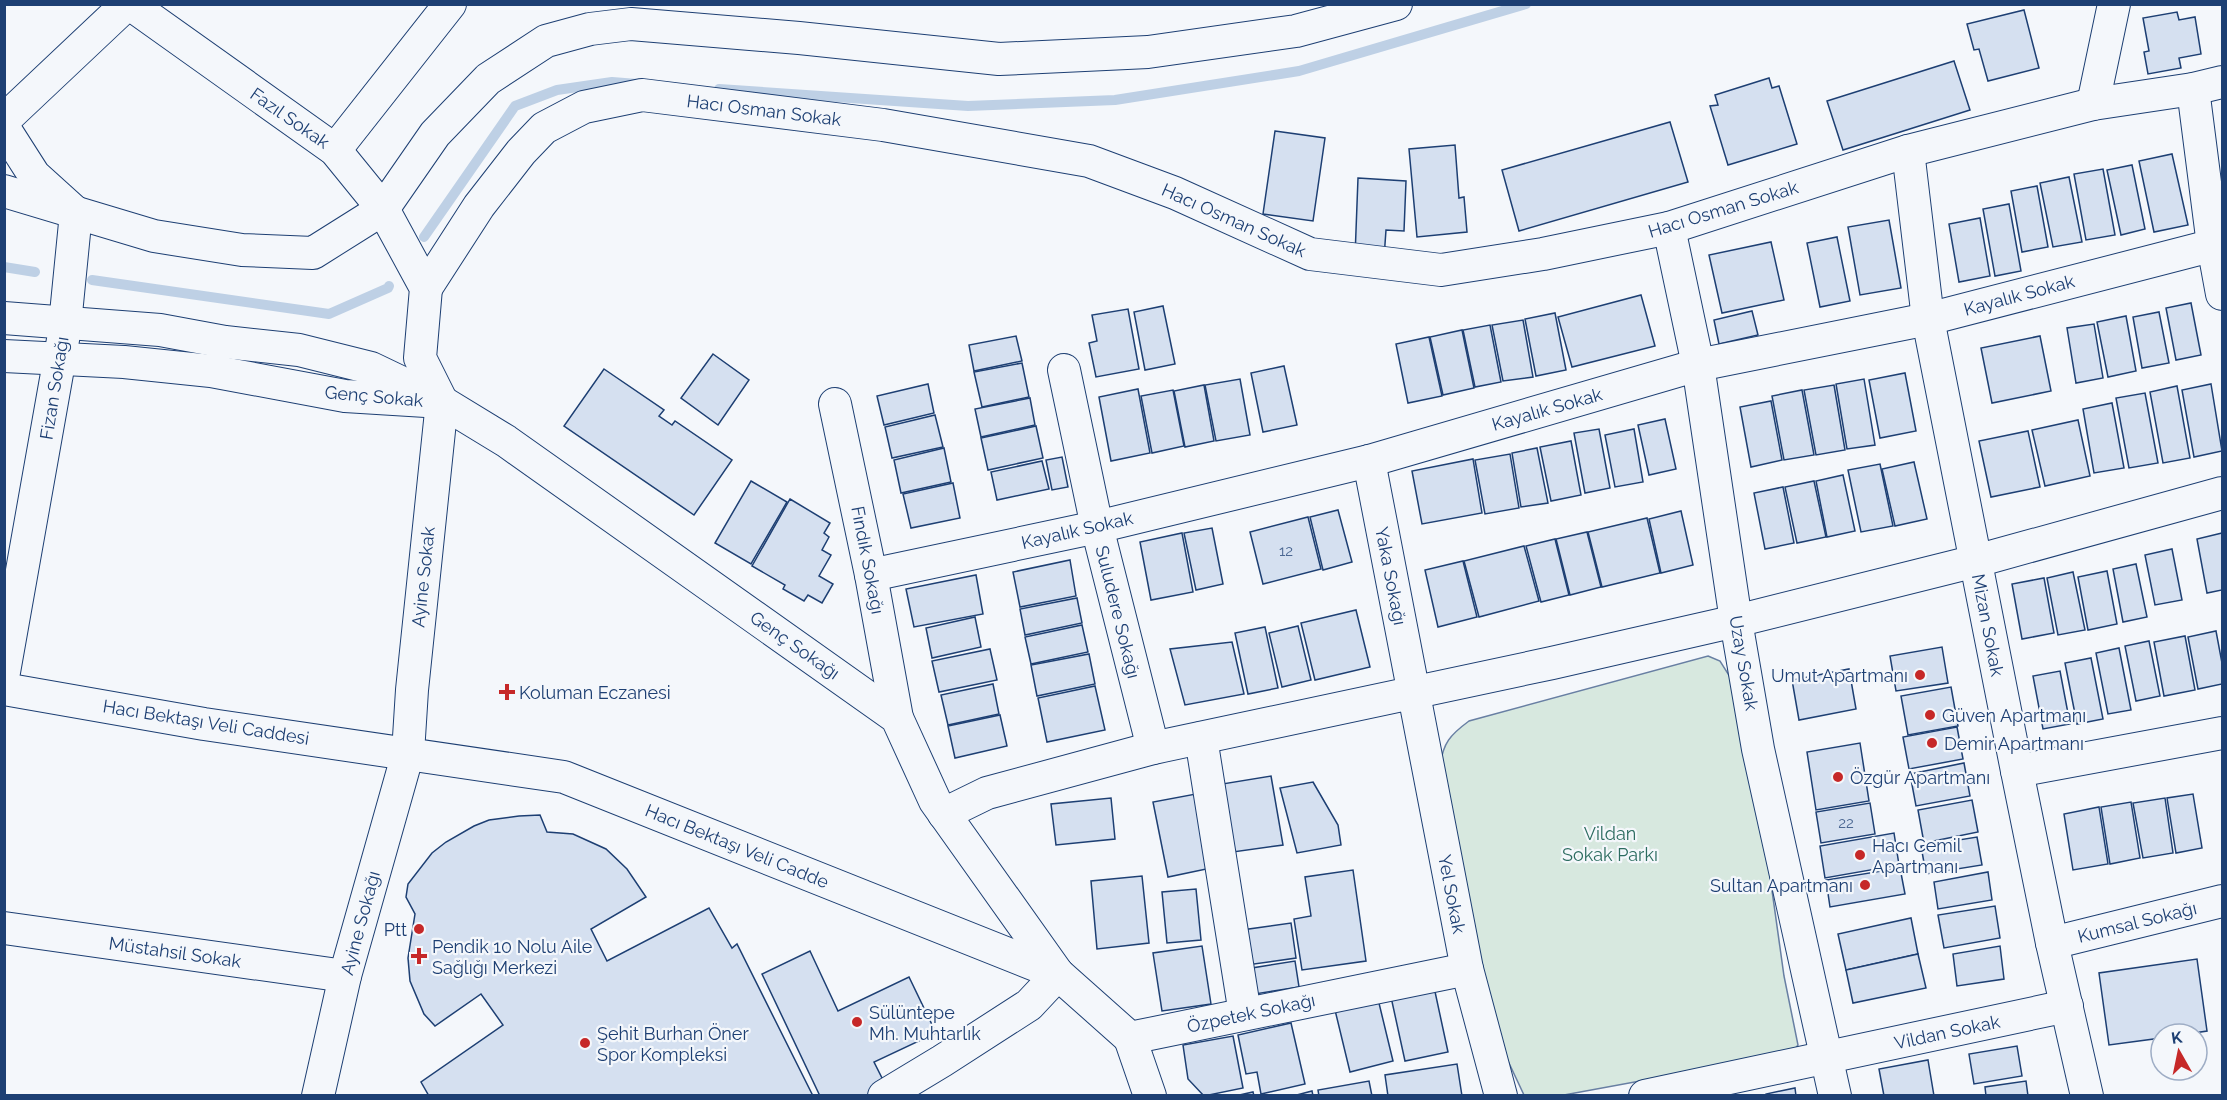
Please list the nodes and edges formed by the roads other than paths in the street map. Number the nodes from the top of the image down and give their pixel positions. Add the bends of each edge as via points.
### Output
1 (129, 4) edge
2 (450, 4) edge
3 (1396, 4) edge
4 (2114, 4) edge
5 (2208, 86) edge
6 (2092, 104) junction
7 (4, 120) edge
8 (4, 128) edge
9 (335, 150) junction
10 (1908, 152) junction
11 (4, 191) edge
12 (383, 210) junction
13 (76, 213) junction
14 (1670, 228) junction
15 (2218, 244) edge
16 (426, 288) junction
17 (2223, 294) edge
18 (4, 318) edge
19 (1928, 319) junction
20 (63, 322) junction
21 (4, 356) edge
22 (59, 359) junction
23 (1698, 365) junction
24 (1064, 370) dead end
25 (442, 402) junction
26 (836, 404) dead end
27 (1369, 461) junction
28 (2223, 493) edge
29 (1096, 527) junction
30 (1976, 561) junction
31 (871, 574) junction
32 (1736, 621) junction
33 (4, 672) edge
34 (4, 689) edge
35 (1414, 691) junction
36 (897, 718) junction
37 (2223, 733) edge
38 (1201, 738) junction
39 (1153, 748) junction
40 (408, 753) junction
41 (2017, 771) junction
42 (944, 814) junction
43 (2223, 901) edge
44 (4, 928) edge
45 (2052, 943) junction
46 (1467, 969) junction
47 (1058, 974) junction
48 (345, 976) junction
49 (2067, 1006) junction
50 (1245, 1014) junction
51 (1130, 1038) junction
52 (1826, 1057) junction
53 (318, 1095) edge
54 (884, 1095) edge
55 (1150, 1095) edge
56 (1501, 1095) edge
57 (1644, 1095) edge
58 (1835, 1095) edge
59 (2087, 1095) edge

1 - 7 street
1 - 9 street, Fazıl Sokak
2 - 9 street
3 - 12 street via 1296,31 1148,52 999,59 631,24 590,28 546,41 488,79 435,134
4 - 6 street
5 - 6 street, Hacı Osman Sokak
5 - 15 street
6 - 10 street, Hacı Osman Sokak
8 - 13 street via 34,175
9 - 12 street, Fazıl Sokak
10 - 14 street, Hacı Osman Sokak
10 - 19 street, Mizan Sokak
11 - 13 street
12 - 13 street via 314,253 242,250 154,236
12 - 16 street, Fazıl Sokak
13 - 20 street, Fizan Sokağı
14 - 16 street, Hacı Osman Sokak via 1441,270 1310,254 1174,193 1089,161 883,125 642,95 584,107 544,128 480,206
14 - 23 street, Uzay Sokak
15 - 17 street
15 - 19 street, Kayalık Sokak
16 - 25 street via 420,358
18 - 20 street, Genç Sokak
19 - 23 street, Kayalık Sokak
19 - 30 street, Mizan Sokak
20 - 22 street, Fizan Sokağı
20 - 25 street, Genç Sokak via 160,330 299,350 371,368
21 - 22 street, Genç Sokak
22 - 25 street, Genç Sokak via 211,371 345,396
22 - 33 street, Fizan Sokağı
23 - 27 street, Kayalık Sokak
23 - 32 street, Uzay Sokak
24 - 29 street, Suludere Sokağı
25 - 36 street, Genç Sokağı via 506,441
25 - 40 street, Ayine Sokak
26 - 31 street, Fındık Sokağı
27 - 29 street, Kayalık Sokak
27 - 35 street, Yaka Sokağı
28 - 30 street
29 - 31 street, Kayalık Sokak
29 - 39 street, Suludere Sokağı
30 - 32 street
30 - 41 street, Mizan Sokak
31 - 36 street, Fındık Sokağı
32 - 35 street
32 - 52 street, Uzay Sokak via 1758,749
34 - 40 street, Hacı Bektaşı Veli Caddesi via 204,724
35 - 38 street
35 - 46 street, Yel Sokak
36 - 42 street
37 - 41 street
38 - 39 street
38 - 50 street
39 - 42 street via 987,792
40 - 47 street, Hacı Bektaşı Veli Cadde via 564,777
40 - 48 street, Ayine Sokağı
41 - 45 street, Mizan Sokak
42 - 47 street
43 - 45 street, Kumsal Sokağı
44 - 48 street, Müstahsil Sokak
45 - 49 street, Mizan Sokak
46 - 50 street, Özpetek Sokağı
46 - 56 street, Yel Sokak
47 - 51 street
47 - 54 street via 1029,1005
48 - 53 street, Ayine Sokağı
49 - 52 street, Vildan Sokak
49 - 59 street, Mizan Sokak
50 - 51 street, Özpetek Sokağı
51 - 55 street
52 - 57 street, Vildan Sokak
52 - 58 street, Uzay Sokak

